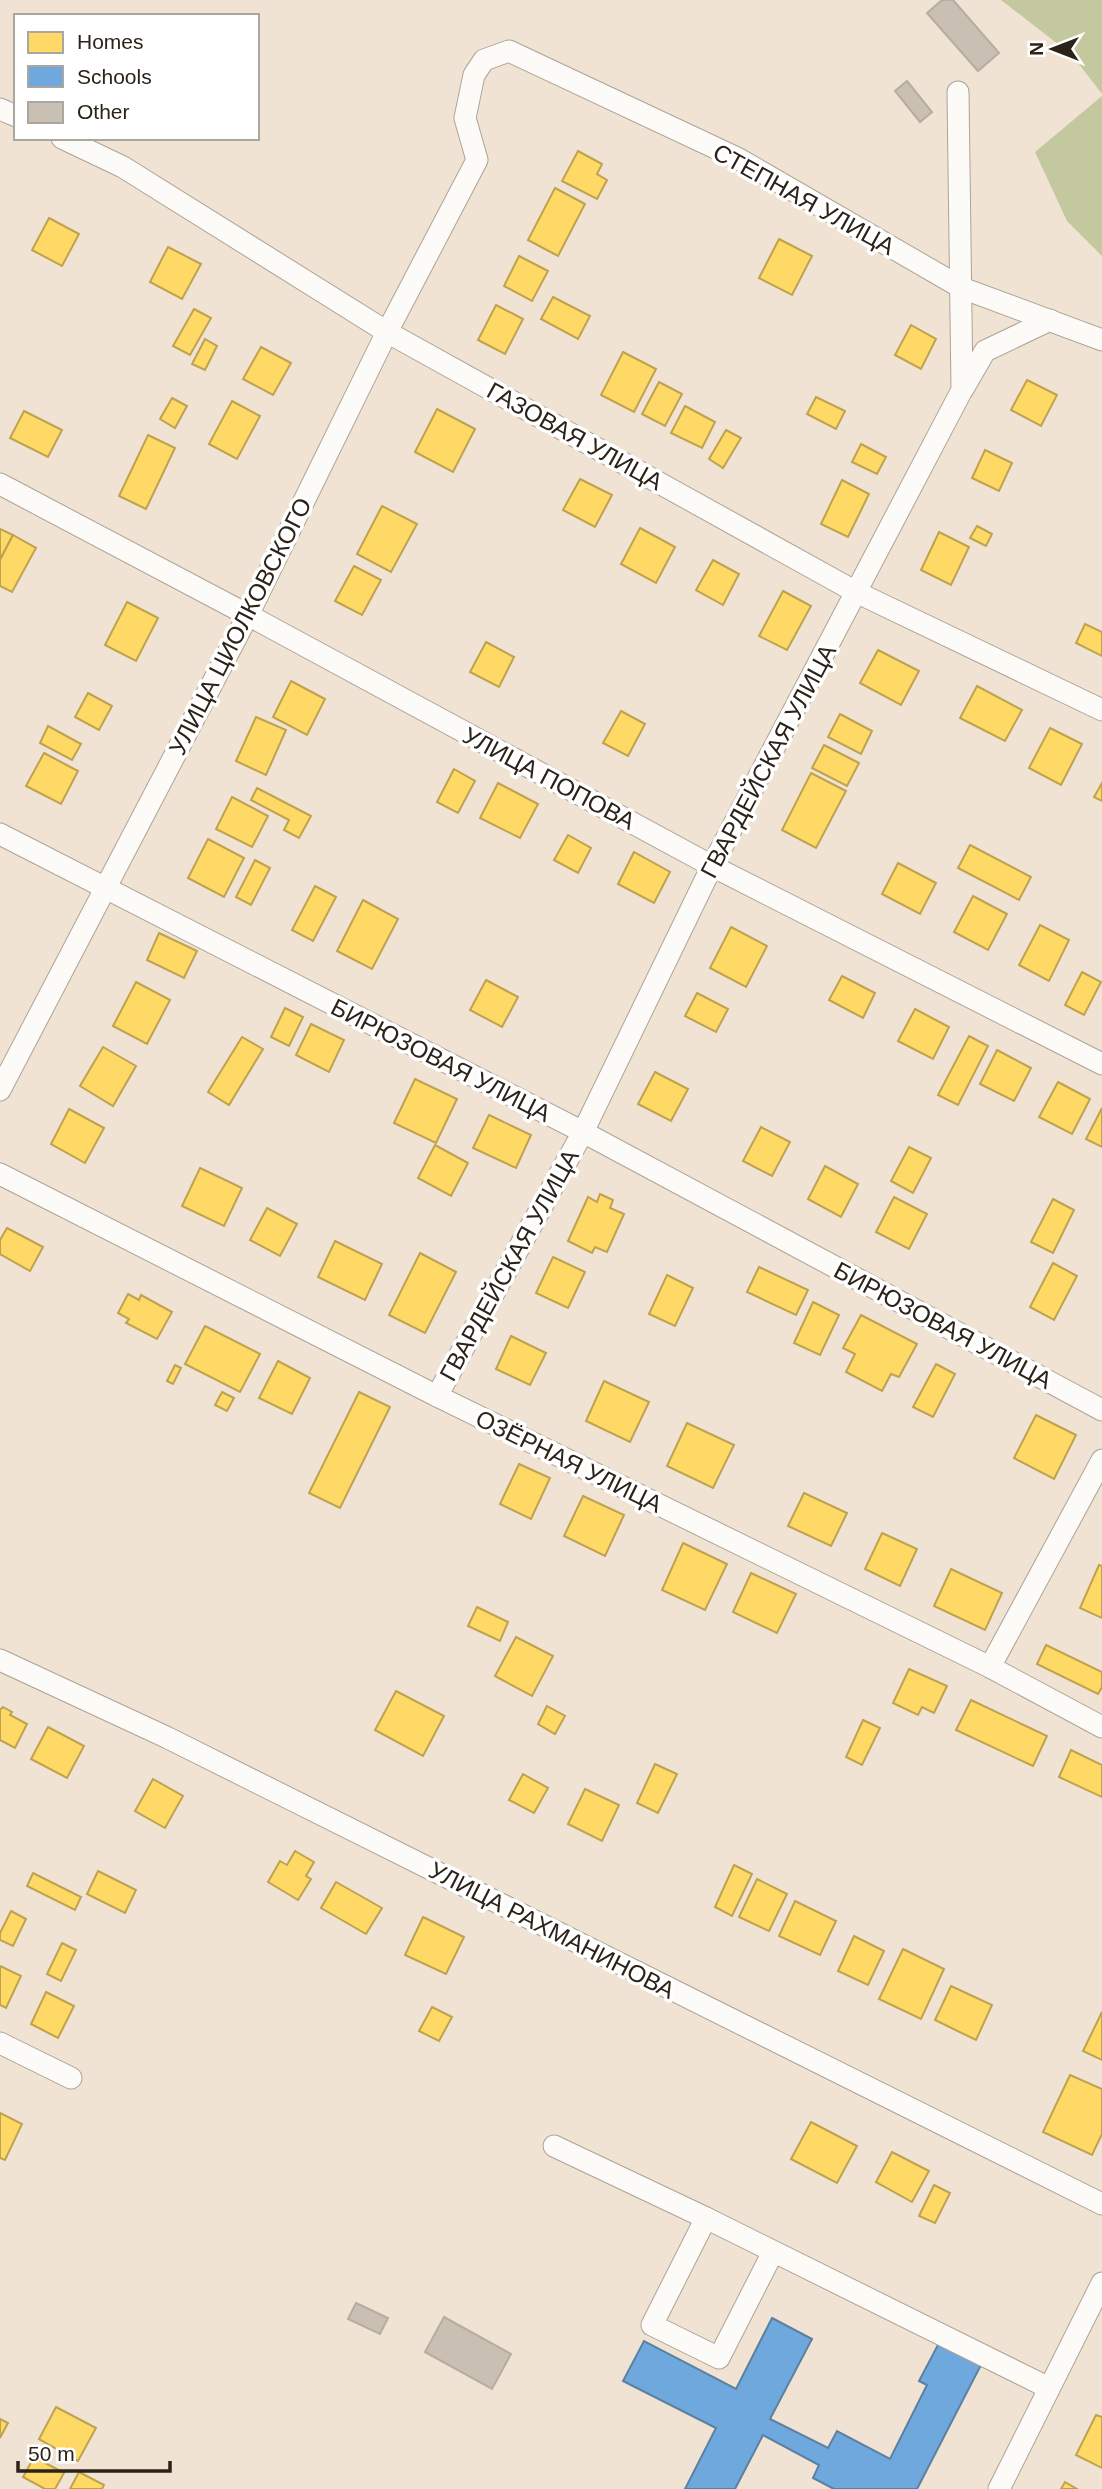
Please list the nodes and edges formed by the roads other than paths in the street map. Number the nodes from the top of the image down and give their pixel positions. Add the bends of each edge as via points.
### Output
1 (509, 51) joint
2 (958, 92) dead end
3 (66, 140) edge
4 (962, 288) junction
5 (1049, 320) junction
6 (387, 332) junction
7 (1102, 340) edge
8 (962, 390) junction
9 (0, 484) edge
10 (856, 592) junction
11 (248, 614) junction
12 (1102, 710) edge
13 (0, 834) edge
14 (712, 866) junction
15 (106, 889) junction
16 (1102, 1064) edge
17 (0, 1090) edge
18 (583, 1132) junction
19 (0, 1174) edge
20 (437, 1396) junction
21 (1102, 1410) edge
22 (1102, 1460) edge
23 (0, 1660) edge
24 (990, 1667) junction
25 (1102, 1727) edge
26 (0, 2043) edge
27 (71, 2078) dead end
28 (554, 2146) dead end
29 (1102, 2204) edge
30 (706, 2218) junction
31 (773, 2252) junction
32 (1102, 2283) edge
33 (1048, 2388) junction
34 (999, 2489) edge

1 - 4 street, СТЕПНАЯ УЛИЦА via 739,159
1 - 6 street, УЛИЦА ЦИОЛКОВСКОГО via 484,60 474,75 465,118 477,160
2 - 4 street, ГВАРДЕЙСКАЯ УЛИЦА
3 - 6 street, ГАЗОВАЯ УЛИЦА via 123,167
4 - 5 street, СТЕПНАЯ УЛИЦА
4 - 8 street, ГВАРДЕЙСКАЯ УЛИЦА
5 - 7 street, СТЕПНАЯ УЛИЦА
5 - 8 street via 985,351
6 - 10 street, ГАЗОВАЯ УЛИЦА
6 - 11 street, УЛИЦА ЦИОЛКОВСКОГО
8 - 10 street, ГВАРДЕЙСКАЯ УЛИЦА
9 - 11 street, УЛИЦА ПОПОВА
10 - 12 street, ГАЗОВАЯ УЛИЦА
10 - 14 street, ГВАРДЕЙСКАЯ УЛИЦА
11 - 14 street, УЛИЦА ПОПОВА
11 - 15 street, УЛИЦА ЦИОЛКОВСКОГО
13 - 15 street, БИРЮЗОВАЯ УЛИЦА
14 - 16 street, УЛИЦА ПОПОВА
14 - 18 street, ГВАРДЕЙСКАЯ УЛИЦА
15 - 17 street, УЛИЦА ЦИОЛКОВСКОГО
15 - 18 street, БИРЮЗОВАЯ УЛИЦА
18 - 20 street, ГВАРДЕЙСКАЯ УЛИЦА
18 - 21 street, БИРЮЗОВАЯ УЛИЦА
19 - 20 street, ОЗЁРНАЯ УЛИЦА
20 - 24 street, ОЗЁРНАЯ УЛИЦА
22 - 24 street
23 - 29 street, УЛИЦА РАХМАНИНОВА via 166,1737
24 - 25 street, ОЗЁРНАЯ УЛИЦА
26 - 27 street
28 - 30 street
30 - 31 street
30 - 31 street via 652,2325 719,2358
31 - 33 street
32 - 33 street
33 - 34 street

